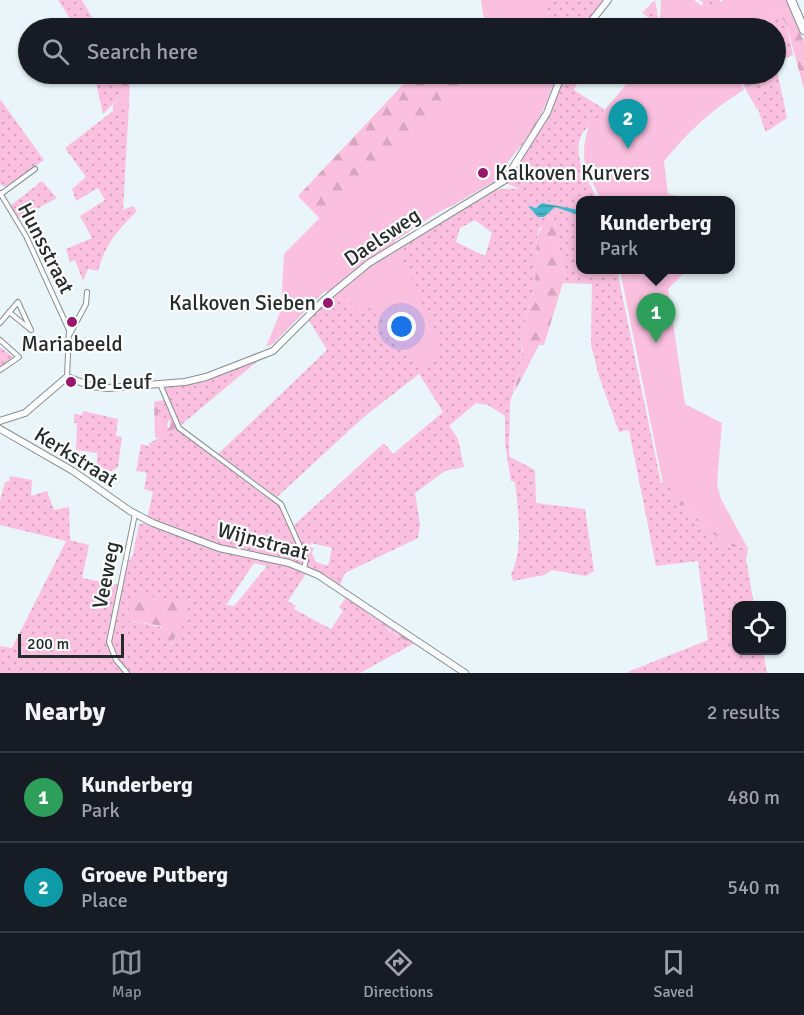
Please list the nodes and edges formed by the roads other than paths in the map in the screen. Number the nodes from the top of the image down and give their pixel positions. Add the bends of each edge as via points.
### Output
1 (608, 0) edge
2 (791, 0) edge
3 (594, 18) edge
4 (804, 30) edge
5 (558, 84) edge
6 (35, 169) dead end
7 (0, 194) edge
8 (87, 292) dead end
9 (9, 312) junction
10 (0, 323) edge
11 (70, 334) junction
12 (0, 340) edge
13 (0, 370) edge
14 (67, 377) junction
15 (160, 384) junction
16 (0, 421) edge
17 (0, 429) edge
18 (135, 514) junction
19 (304, 568) junction
20 (126, 673) edge
21 (465, 673) edge

1 - 3 street
2 - 4 highway
5 - 15 street, Daelsweg via 540,125 502,183 369,262 273,351 206,377
6 - 7 street
7 - 11 street, Hunsstraat via 26,236
8 - 11 street via 86,304
9 - 9 street via 18,302 31,330 16,318
9 - 10 street
11 - 14 street, Hunsstraat
12 - 13 street via 18,355 16,361
14 - 15 street, Daelsweg via 102,388
14 - 16 street via 23,414
15 - 19 street via 179,428 281,504 303,552
17 - 18 street, Kerkstraat via 73,471
18 - 19 street, Wijnstraat via 219,548
18 - 20 street, Veeweg via 109,642
19 - 21 street, Wijnstraat

